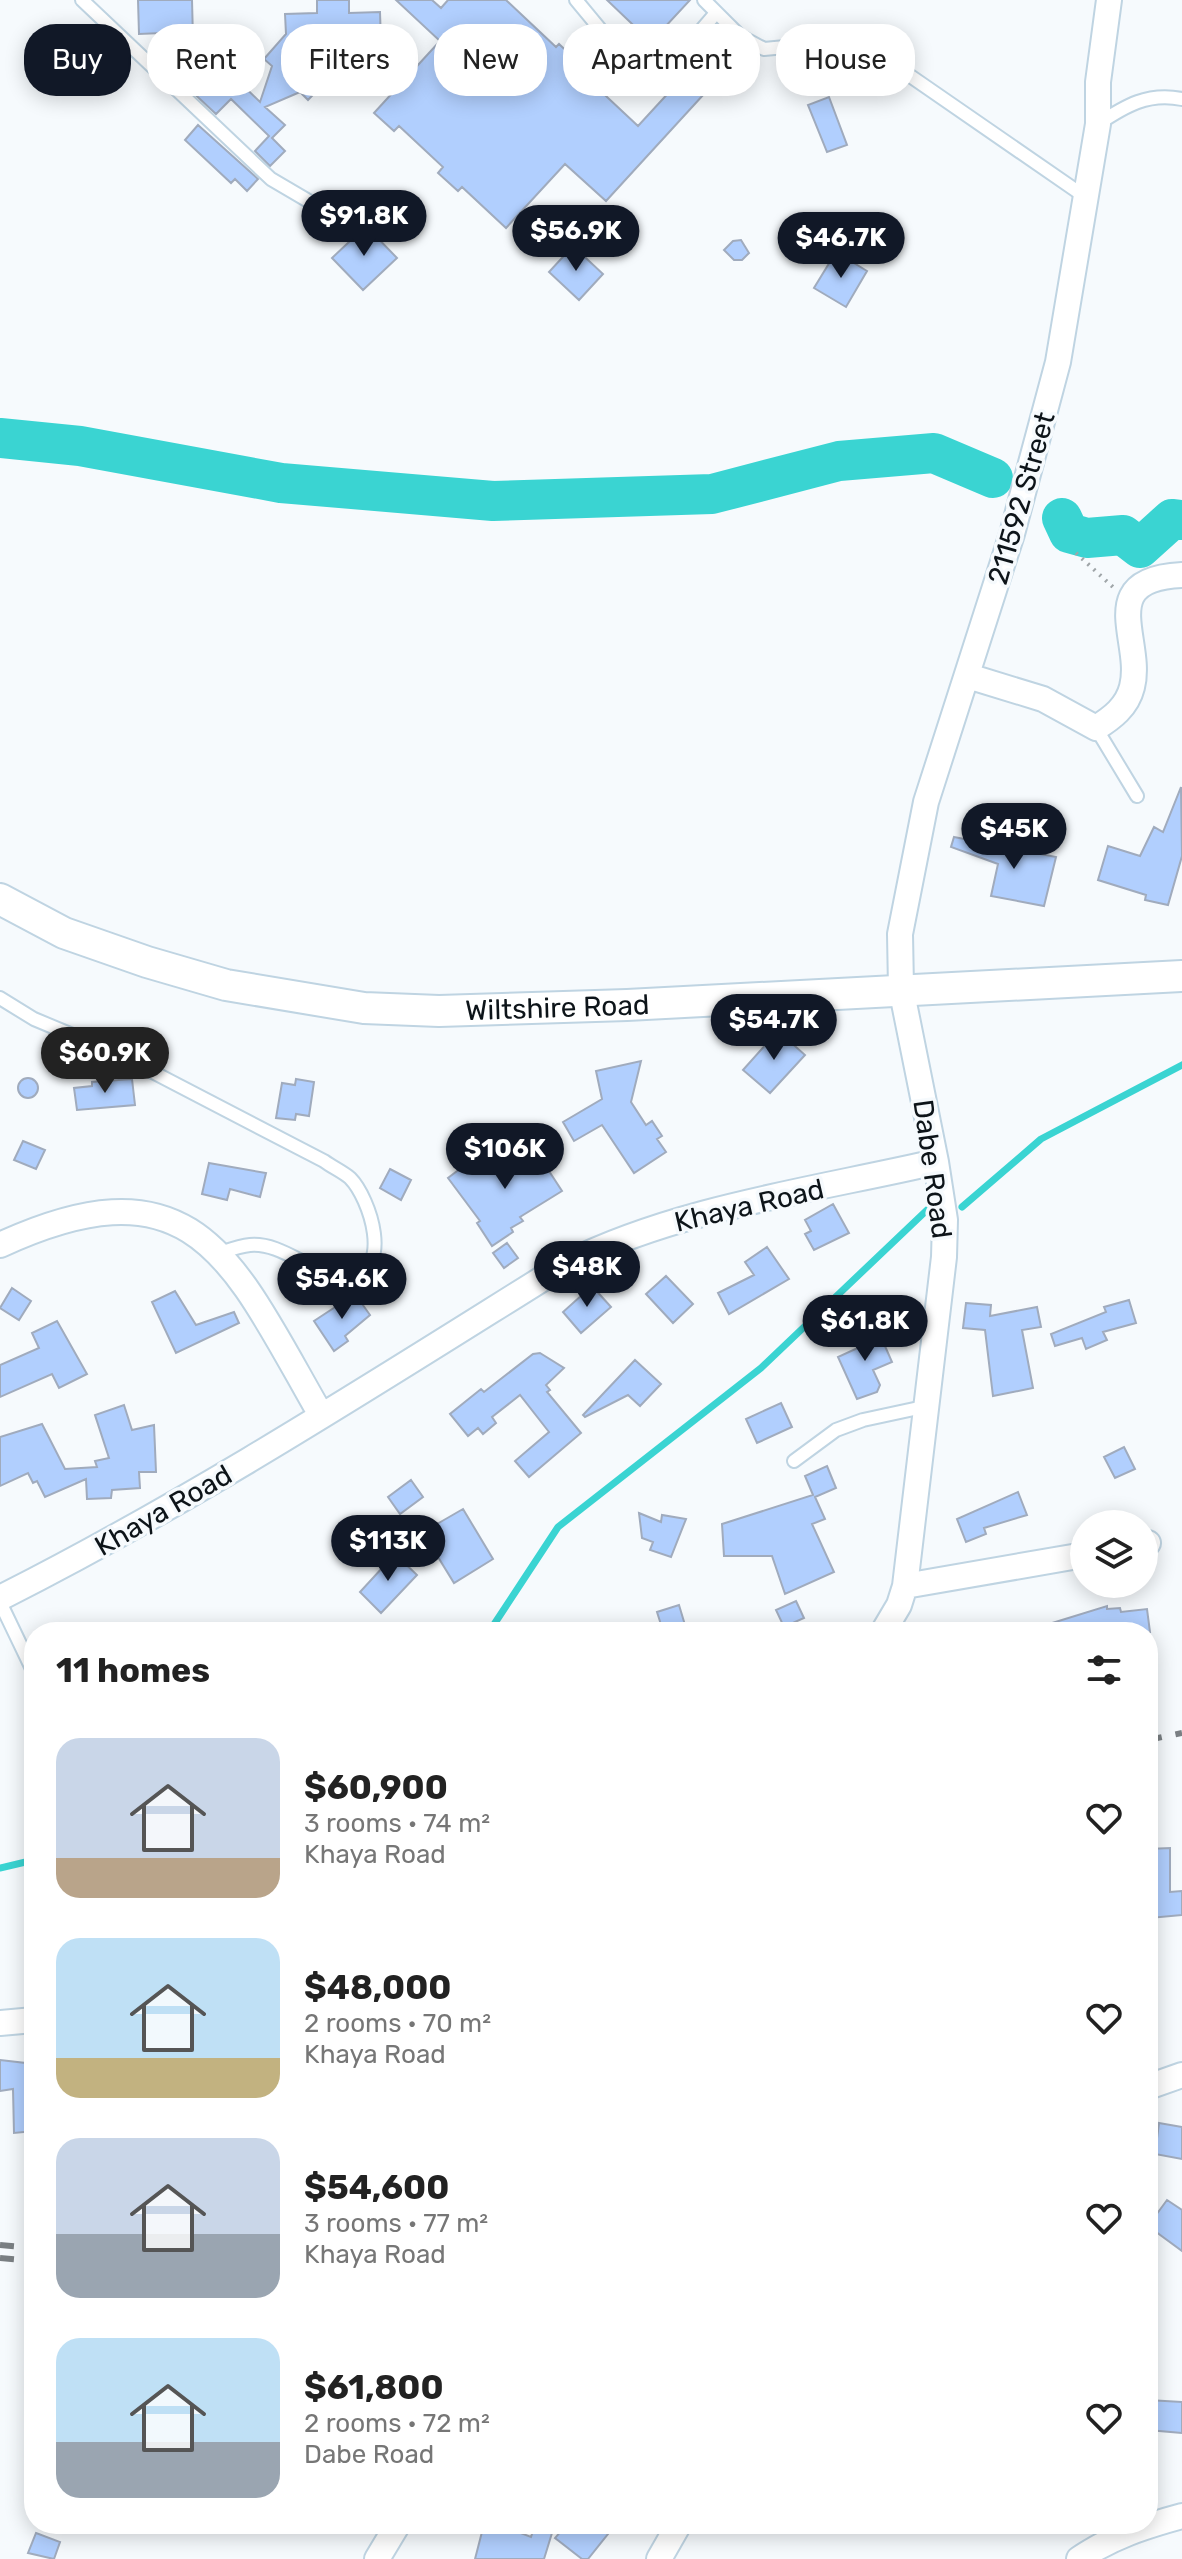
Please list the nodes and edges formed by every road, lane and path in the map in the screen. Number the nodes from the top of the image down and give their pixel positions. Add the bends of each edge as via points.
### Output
1 (576, 0) edge
2 (704, 0) edge
3 (1109, 0) edge
4 (88, 2) edge
5 (716, 13) junction
6 (1182, 99) edge
7 (1098, 124) junction
8 (1084, 196) junction
9 (392, 212) dead end
10 (1076, 553) dead end
11 (1182, 575) edge
12 (1130, 603) junction
13 (968, 676) junction
14 (1096, 728) junction
15 (1137, 796) dead end
16 (0, 899) edge
17 (1182, 976) edge
18 (901, 988) junction
19 (0, 998) edge
20 (936, 1162) junction
21 (0, 1245) edge
22 (220, 1253) junction
23 (928, 1406) junction
24 (321, 1415) junction
25 (794, 1461) dead end
26 (1070, 1557) edge
27 (905, 1586) junction
28 (0, 1600) edge
29 (888, 1622) edge
30 (24, 1652) edge
31 (24, 2021) edge
32 (0, 2023) edge
33 (1182, 2075) edge
34 (1158, 2083) edge
35 (1182, 2516) edge
36 (1158, 2522) edge
37 (392, 2534) edge
38 (673, 2534) edge
39 (1124, 2534) edge
40 (377, 2559) edge
41 (659, 2559) edge
42 (1079, 2559) edge

1 - 5 lane via 648,80 662,76
2 - 5 lane
3 - 7 street, 211592 Street
4 - 9 lane via 271,179 317,206
5 - 8 lane via 764,49 839,42 877,53
6 - 7 lane via 1148,98
7 - 8 street, 211592 Street
8 - 13 street, 211592 Street via 1058,362
10 - 12 path
11 - 12 street via 1145,583
12 - 14 street via 1132,688 1124,705
13 - 14 street via 1053,703
13 - 18 street, 211592 Street via 926,802 900,934
14 - 15 lane
16 - 18 street, Wiltshire Road via 64,933 160,966 226,985 364,1008 596,1006
17 - 18 street, Wiltshire Road
18 - 20 street, Dabe Road
19 - 22 lane via 324,1161 350,1178 374,1229 375,1250 368,1266 353,1276 332,1275 252,1245
20 - 23 street, Dabe Road via 945,1220 944,1257
20 - 24 street, Khaya Road via 681,1221 605,1244
21 - 22 street via 63,1218 106,1210 144,1212 179,1224
22 - 24 street via 258,1306
23 - 25 lane via 836,1430
23 - 27 street, Dabe Road
24 - 28 street, Khaya Road via 115,1539
26 - 27 street
27 - 29 street, Dabe Road
28 - 30 lane
31 - 32 street
33 - 34 street
35 - 36 street
37 - 40 street
38 - 41 street
39 - 42 street

